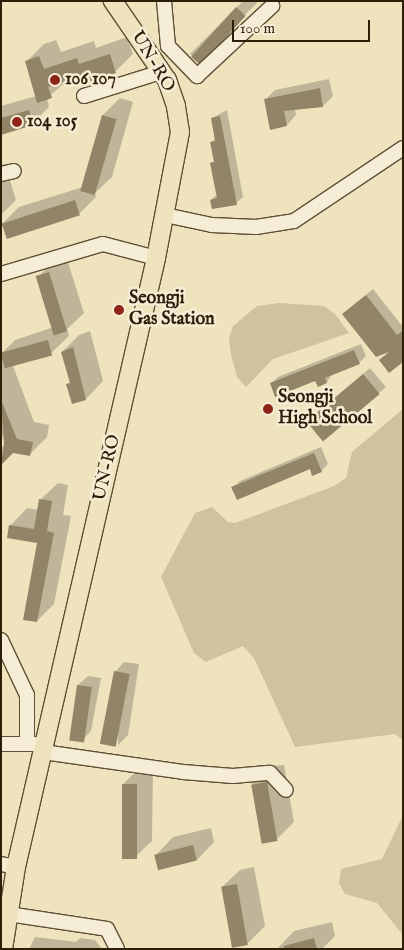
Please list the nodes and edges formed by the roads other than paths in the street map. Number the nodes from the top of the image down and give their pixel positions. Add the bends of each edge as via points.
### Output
1 (113, 1) edge
2 (164, 1) edge
3 (272, 6) dead end
4 (161, 72) junction
5 (84, 96) dead end
6 (403, 148) edge
7 (165, 215) junction
8 (156, 258) junction
9 (1, 274) edge
10 (1, 640) edge
11 (1, 744) edge
12 (38, 747) junction
13 (286, 790) dead end
14 (9, 865) edge
15 (8, 914) junction
16 (3, 949) edge
17 (117, 949) edge

1 - 4 main road, UN-RO
2 - 3 street via 168,46 197,76
4 - 5 street
4 - 7 main road, UN-RO via 176,106 180,132
6 - 7 street via 294,221 256,227 212,225
7 - 8 main road, UN-RO
8 - 9 street via 103,244
8 - 12 main road, UN-RO
10 - 12 street via 27,695
11 - 12 street
12 - 13 street via 183,772 233,776 270,773
12 - 14 main road, UN-RO
14 - 15 main road, UN-RO
15 - 16 main road, UN-RO
15 - 17 street via 107,929

